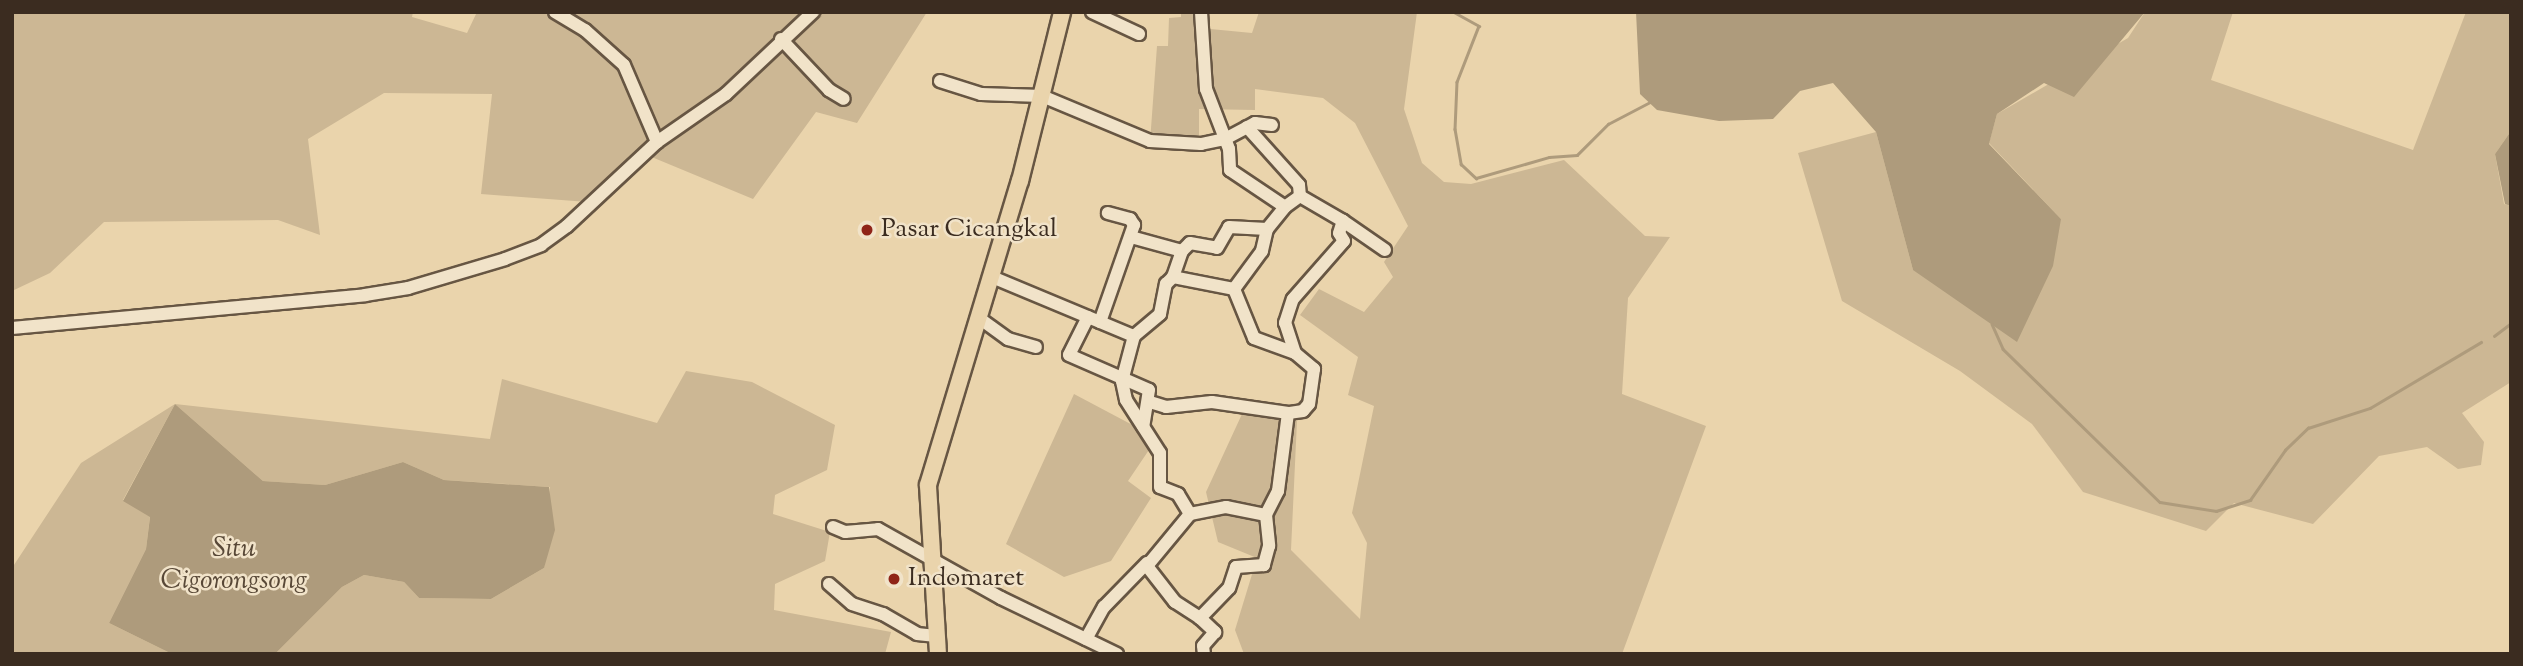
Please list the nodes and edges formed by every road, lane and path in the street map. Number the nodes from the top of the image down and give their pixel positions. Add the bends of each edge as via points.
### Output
1 (555, 12) edge
2 (813, 12) edge
3 (1062, 12) edge
4 (1092, 12) edge
5 (1201, 12) edge
6 (1139, 34) dead end
7 (781, 39) junction
8 (940, 81) dead end
9 (1042, 96) junction
10 (845, 99) dead end
11 (1272, 125) dead end
12 (1247, 127) junction
13 (1225, 139) junction
14 (657, 142) junction
15 (1300, 196) junction
16 (1285, 207) junction
17 (1108, 213) dead end
18 (1343, 220) junction
19 (1267, 229) junction
20 (1130, 237) junction
21 (1385, 250) dead end
22 (1182, 251) junction
23 (1173, 277) junction
24 (992, 278) junction
25 (1234, 289) junction
26 (979, 318) junction
27 (1094, 319) junction
28 (12, 328) edge
29 (1134, 336) junction
30 (1036, 347) dead end
31 (1295, 354) junction
32 (1122, 381) junction
33 (1150, 402) junction
34 (1288, 413) junction
35 (1143, 427) junction
36 (1191, 514) junction
37 (1266, 515) junction
38 (833, 527) dead end
39 (930, 557) junction
40 (1147, 563) junction
41 (829, 584) dead end
42 (1200, 618) junction
43 (936, 636) junction
44 (1086, 639) junction
45 (938, 654) edge
46 (1117, 654) edge
47 (1204, 654) edge

1 - 14 street via 586,30 624,65
2 - 7 street
3 - 9 main road
4 - 6 street
5 - 13 street via 1206,89
7 - 10 street via 829,90
7 - 14 street via 726,94
8 - 9 street via 981,94
9 - 13 street via 1140,140 1201,144
9 - 24 main road
11 - 12 street via 1262,122
12 - 13 street
12 - 15 street via 1299,185
13 - 16 street via 1230,170
14 - 28 street via 541,245 408,288
15 - 16 street
15 - 18 street
16 - 19 street
17 - 20 street via 1133,222
18 - 21 street
18 - 31 street via 1339,233 1344,242 1293,299 1285,323
19 - 22 street via 1228,227 1217,248 1190,243
19 - 25 street via 1262,251
20 - 22 street
20 - 27 street
22 - 23 street
23 - 25 street
23 - 29 street via 1166,284 1160,314
24 - 26 main road
24 - 27 street
25 - 31 street via 1254,338
26 - 30 street via 1008,339
26 - 39 main road via 928,485
27 - 29 street
27 - 32 street via 1069,355
29 - 32 street
31 - 34 street via 1314,369 1309,404 1303,411
32 - 33 street via 1149,390
32 - 35 street via 1126,400
33 - 34 street via 1166,407 1212,402
33 - 35 street
34 - 37 street via 1278,491
35 - 36 street via 1160,453 1160,488 1178,494
36 - 37 street via 1226,508
36 - 40 street
37 - 42 street via 1269,546 1264,565 1236,566 1229,587
38 - 39 street via 845,532 878,529
39 - 43 main road
39 - 44 street
40 - 42 street via 1175,602
40 - 44 street via 1104,607
41 - 43 street via 852,604 883,614 917,634
42 - 47 street via 1215,632 1203,646
43 - 45 main road
44 - 46 street

